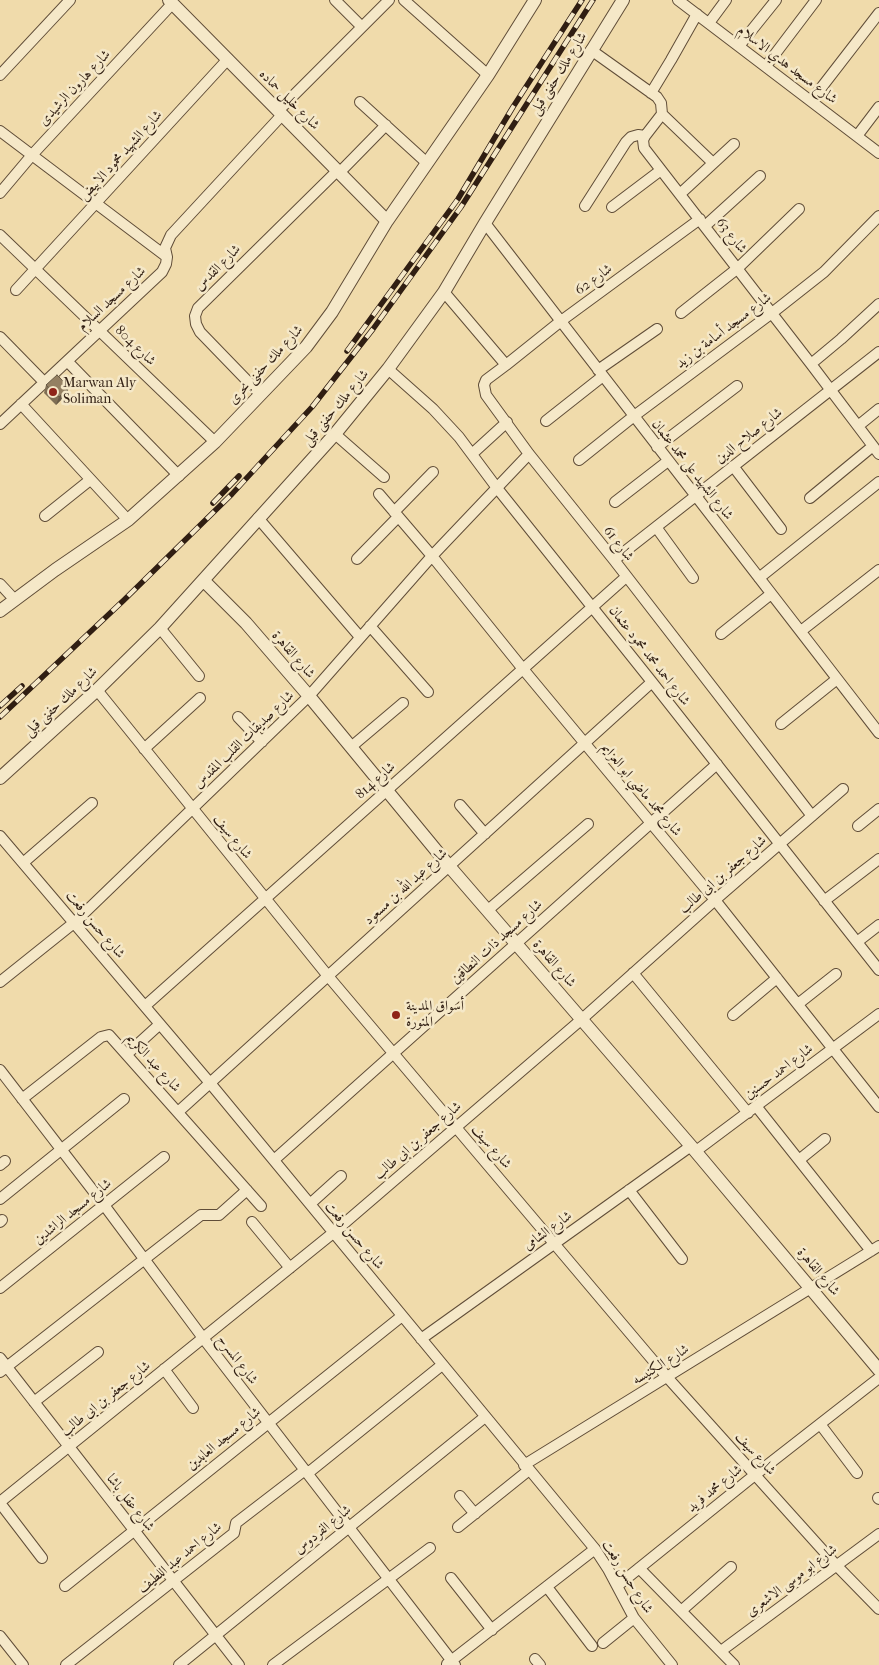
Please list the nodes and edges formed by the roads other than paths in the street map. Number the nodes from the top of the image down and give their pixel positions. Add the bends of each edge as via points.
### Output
1 (70, 0) edge
2 (335, 0) edge
3 (389, 0) edge
4 (404, 0) edge
5 (535, 0) edge
6 (623, 0) edge
7 (678, 0) edge
8 (726, 0) edge
9 (776, 0) edge
10 (816, 0) edge
11 (171, 2) edge
12 (879, 12) edge
13 (697, 14) junction
14 (709, 23) junction
15 (362, 27) junction
16 (739, 46) junction
17 (591, 50) junction
18 (228, 59) junction
19 (766, 66) junction
20 (488, 75) junction
21 (0, 76) edge
22 (650, 93) junction
23 (811, 101) junction
24 (360, 102) dead end
25 (879, 107) edge
26 (280, 113) junction
27 (662, 114) junction
28 (386, 125) junction
29 (0, 131) edge
30 (645, 136) junction
31 (857, 136) junction
32 (734, 144) dead end
33 (879, 153) edge
34 (32, 155) junction
35 (427, 163) junction
36 (713, 164) junction
37 (661, 170) junction
38 (338, 172) junction
39 (760, 176) dead end
40 (0, 193) edge
41 (680, 194) junction
42 (96, 204) junction
43 (585, 206) dead end
44 (612, 207) dead end
45 (799, 209) dead end
46 (879, 216) edge
47 (387, 222) junction
48 (702, 222) junction
49 (484, 223) junction
50 (0, 236) edge
51 (167, 257) junction
52 (738, 268) junction
53 (35, 270) junction
54 (16, 290) dead end
55 (444, 292) junction
56 (879, 304) edge
57 (682, 312) dead end
58 (772, 313) junction
59 (561, 321) junction
60 (657, 329) dead end
61 (99, 330) junction
62 (0, 337) edge
63 (879, 352) edge
64 (67, 361) junction
65 (811, 364) junction
66 (506, 365) junction
67 (388, 369) junction
68 (601, 373) junction
69 (44, 382) junction
70 (737, 386) dead end
71 (830, 390) junction
72 (260, 394) junction
73 (21, 404) junction
74 (879, 409) edge
75 (634, 416) junction
76 (546, 421) dead end
77 (506, 422) junction
78 (0, 424) edge
79 (858, 426) junction
80 (335, 434) junction
81 (215, 442) junction
82 (658, 447) junction
83 (876, 450) edge
84 (472, 454) junction
85 (529, 454) junction
86 (579, 460) dead end
87 (668, 460) junction
88 (733, 466) junction
89 (432, 472) dead end
90 (179, 476) junction
91 (384, 477) dead end
92 (90, 480) junction
93 (879, 482) edge
94 (497, 488) junction
95 (379, 494) dead end
96 (695, 496) junction
97 (810, 498) dead end
98 (615, 502) dead end
99 (396, 514) junction
100 (45, 516) dead end
101 (258, 518) junction
102 (128, 520) junction
103 (656, 527) junction
104 (781, 529) dead end
105 (432, 556) junction
106 (357, 560) dead end
107 (614, 560) junction
108 (879, 570) edge
109 (626, 577) junction
110 (693, 578) dead end
111 (759, 578) junction
112 (204, 581) junction
113 (0, 584) edge
114 (771, 594) junction
115 (14, 599) junction
116 (593, 607) junction
117 (0, 611) edge
118 (370, 626) junction
119 (160, 628) junction
120 (800, 631) junction
121 (721, 634) dead end
122 (360, 637) junction
123 (523, 669) junction
124 (199, 676) dead end
125 (837, 679) junction
126 (652, 682) junction
127 (98, 690) junction
128 (428, 692) dead end
129 (309, 696) junction
130 (200, 698) dead end
131 (403, 703) dead end
132 (238, 717) dead end
133 (781, 724) dead end
134 (879, 733) edge
135 (262, 742) junction
136 (584, 743) junction
137 (351, 747) junction
138 (144, 750) junction
139 (717, 764) junction
140 (0, 778) edge
141 (843, 789) dead end
142 (386, 791) junction
143 (92, 803) dead end
144 (460, 805) dead end
145 (192, 809) junction
146 (879, 809) edge
147 (812, 816) junction
148 (651, 823) junction
149 (588, 824) dead end
150 (858, 826) dead end
151 (485, 834) junction
152 (0, 836) edge
153 (779, 844) junction
154 (879, 859) edge
155 (23, 863) junction
156 (449, 866) junction
157 (264, 899) junction
158 (715, 900) junction
159 (824, 901) junction
160 (488, 910) junction
161 (75, 922) junction
162 (879, 925) edge
163 (857, 942) junction
164 (516, 943) junction
165 (879, 970) edge
166 (634, 973) junction
167 (836, 974) dead end
168 (328, 976) junction
169 (777, 978) junction
170 (0, 982) edge
171 (798, 1004) junction
172 (145, 1006) junction
173 (879, 1014) edge
174 (733, 1015) dead end
175 (582, 1019) junction
176 (160, 1024) junction
177 (833, 1048) junction
178 (393, 1053) junction
179 (127, 1054) junction
180 (0, 1070) edge
181 (210, 1083) junction
182 (879, 1089) edge
183 (870, 1096) junction
184 (22, 1099) junction
185 (124, 1099) dead end
186 (756, 1106) junction
187 (879, 1107) edge
188 (178, 1112) junction
189 (748, 1113) junction
190 (456, 1128) junction
191 (825, 1139) dead end
192 (693, 1148) junction
193 (61, 1150) junction
194 (164, 1157) dead end
195 (274, 1160) junction
196 (798, 1160) junction
197 (341, 1176) dead end
198 (247, 1190) junction
199 (629, 1190) junction
200 (0, 1199) edge
201 (310, 1204) junction
202 (104, 1205) junction
203 (261, 1206) dead end
204 (252, 1222) dead end
205 (333, 1232) junction
206 (555, 1243) junction
207 (875, 1249) edge
208 (144, 1259) junction
209 (682, 1259) dead end
210 (290, 1268) junction
211 (811, 1287) junction
212 (0, 1288) edge
213 (402, 1316) junction
214 (203, 1338) junction
215 (421, 1339) junction
216 (98, 1352) dead end
217 (0, 1358) edge
218 (442, 1365) junction
219 (3, 1369) edge
220 (164, 1369) junction
221 (879, 1370) edge
222 (667, 1377) junction
223 (879, 1378) edge
224 (34, 1402) junction
225 (193, 1408) dead end
226 (485, 1417) junction
227 (267, 1422) junction
228 (820, 1424) junction
229 (68, 1447) junction
230 (527, 1468) junction
231 (307, 1472) junction
232 (857, 1473) dead end
233 (756, 1474) junction
234 (460, 1496) dead end
235 (0, 1502) edge
236 (475, 1514) junction
237 (349, 1527) junction
238 (458, 1527) dead end
239 (134, 1530) junction
240 (879, 1534) edge
241 (430, 1548) dead end
242 (595, 1549) junction
243 (42, 1558) dead end
244 (836, 1565) junction
245 (731, 1567) dead end
246 (639, 1568) junction
247 (451, 1578) dead end
248 (389, 1579) junction
249 (174, 1580) junction
250 (65, 1586) dead end
251 (617, 1586) junction
252 (547, 1587) junction
253 (879, 1609) edge
254 (681, 1611) junction
255 (634, 1618) junction
256 (492, 1630) junction
257 (216, 1635) junction
258 (0, 1636) edge
259 (603, 1643) dead end
260 (592, 1646) dead end
261 (721, 1651) junction
262 (451, 1664) edge
263 (23, 1665) edge
264 (66, 1665) edge
265 (179, 1665) edge
266 (240, 1665) edge
267 (273, 1665) edge
268 (672, 1665) edge
269 (734, 1665) edge

1 - 21 street
2 - 15 street
3 - 15 street, شارع مسجد السلام
4 - 20 street
5 - 20 street, شارع ملك حفنى بحرى
6 - 17 street, شارع ملك حفنى قبلى
7 - 13 street, شارع مسجد هدي الاسلام
8 - 14 street
9 - 16 street
10 - 19 street
11 - 18 street, شارع خليل حماده
11 - 34 street, شارع هارون الرشيدى
12 - 23 street
13 - 14 street, شارع مسجد هدي الاسلام
13 - 22 street
14 - 16 street, شارع مسجد هدي الاسلام
15 - 26 street, شارع مسجد السلام
16 - 19 street, شارع مسجد هدي الاسلام
17 - 22 street
17 - 49 street, شارع ملك حفنى قبلى
18 - 26 street, شارع خليل حماده
18 - 42 street, شارع الشهيد محمود الابيض
19 - 23 street, شارع مسجد هدي الاسلام
20 - 35 street, شارع ملك حفنى بحرى
22 - 27 street via 661,103
23 - 31 street, شارع مسجد هدي الاسلام
24 - 28 street
25 - 31 street
26 - 38 street, شارع خليل حماده
26 - 51 street, شارع مسجد السلام via 171,235 165,248
27 - 30 street
27 - 36 street
28 - 35 street
28 - 38 street
29 - 34 street
30 - 37 street, شارع 63 via 644,148
30 - 43 street via 631,137 626,142
31 - 33 street, شارع مسجد هدي الاسلام
32 - 36 street
34 - 40 street, شارع هارون الرشيدى
34 - 42 street
35 - 47 street, شارع ملك حفنى بحرى
36 - 41 street
37 - 41 street, شارع 63
37 - 44 street
38 - 47 street, شارع خليل حماده
38 - 72 street, شارع القدس via 198,308 196,324 200,332
39 - 48 street, شارع 62
41 - 48 street, شارع 63
42 - 51 street
42 - 53 street, شارع الشهيد محمود الابيض
45 - 52 street
46 - 58 street, شارع مسجد أسامة بن زيد via 824,272
47 - 72 street, شارع ملك حفنى بحرى via 332,312 306,347
48 - 52 street, شارع 63
48 - 59 street, شارع 62
49 - 55 street, شارع ملك حفنى قبلى
49 - 59 street, شارع الشهيد على محمد عثمان
50 - 53 street, شارع 804
51 - 61 street, شارع مسجد السلام via 162,272
52 - 57 street
52 - 58 street, شارع 63
53 - 54 street
53 - 61 street, شارع 804
55 - 66 street
55 - 67 street, شارع ملك حفنى قبلى
56 - 65 street
58 - 65 street, شارع 63
58 - 75 street, شارع مسجد أسامة بن زيد
59 - 66 street, شارع 62
59 - 68 street, شارع الشهيد على محمد عثمان
60 - 68 street
61 - 64 street, شارع مسجد السلام
61 - 81 street, شارع 804
62 - 69 street
63 - 71 street, شارع صلاح الدين
64 - 69 street, شارع مسجد السلام
64 - 90 street
65 - 71 street, شارع 63
66 - 77 street, شارع 61 via 486,380 484,390
67 - 80 street, شارع ملك حفنى قبلى
67 - 84 street, شارع احمد محمد محمود عثمان via 442,418
68 - 75 street, شارع الشهيد على محمد عثمان
68 - 76 street
69 - 73 street, شارع مسجد السلام
70 - 82 street
71 - 79 street, شارع 63
71 - 88 street, شارع صلاح الدين
72 - 81 street, شارع ملك حفنى بحرى
73 - 78 street, شارع مسجد السلام
73 - 92 street
74 - 79 street
75 - 82 street, شارع الشهيد على محمد عثمان
75 - 86 street, شارع مسجد أسامة بن زيد
77 - 84 street
77 - 85 street, شارع 61
79 - 83 street, شارع 63
80 - 91 street
80 - 101 street, شارع ملك حفنى قبلى
81 - 90 street, شارع ملك حفنى بحرى
82 - 87 street, شارع الشهيد على محمد عثمان
83 - 97 street
84 - 94 street, شارع احمد محمد محمود عثمان
85 - 94 street, شارع صديقات القلب المقدس
85 - 107 street, شارع 61
87 - 96 street, شارع الشهيد على محمد عثمان
87 - 98 street
88 - 96 street, شارع صلاح الدين
88 - 104 street
89 - 99 street
90 - 102 street, شارع ملك حفنى بحرى
92 - 100 street
92 - 102 street
93 - 111 street
94 - 105 street, شارع صديقات القلب المقدس
94 - 116 street, شارع احمد محمد محمود عثمان
95 - 99 street, شارع محمد ماضي ابو العزايم
96 - 103 street, شارع صلاح الدين
96 - 111 street, شارع الشهيد على محمد عثمان
99 - 105 street, شارع محمد ماضي ابو العزايم
99 - 106 street
101 - 112 street, شارع ملك حفنى قبلى
101 - 122 street
102 - 115 street, شارع ملك حفنى بحرى
103 - 107 street, شارع صلاح الدين
103 - 110 street
105 - 118 street, شارع صديقات القلب المقدس
105 - 123 street, شارع محمد ماضي ابو العزايم
107 - 109 street, شارع 61
108 - 120 street
109 - 116 street, شارع 814
109 - 147 street, شارع 61
111 - 114 street, شارع الشهيد على محمد عثمان
112 - 119 street, شارع ملك حفنى قبلى
112 - 129 street, شارع القاهرة via 246,623
113 - 115 street
114 - 120 street, شارع الشهيد على محمد عثمان
114 - 121 street
115 - 117 street, شارع ملك حفنى بحرى
116 - 123 street, شارع 814
116 - 126 street, شارع احمد محمد محمود عثمان
118 - 122 street, شارع صديقات القلب المقدس
118 - 128 street
119 - 124 street
119 - 127 street, شارع ملك حفنى قبلى
120 - 125 street, شارع الشهيد على محمد عثمان
122 - 129 street, شارع صديقات القلب المقدس
123 - 136 street, شارع محمد ماضي ابو العزايم
123 - 142 street, شارع 814
125 - 133 street
125 - 134 street, شارع الشهيد على محمد عثمان
126 - 136 street, شارع عبد الله بن مسعود
126 - 139 street, شارع احمد محمد محمود عثمان
127 - 138 street, شارع سيف
127 - 140 street, شارع ملك حفنى قبلى
129 - 135 street, شارع صديقات القلب المقدس
129 - 137 street, شارع القاهرة
130 - 138 street
131 - 137 street
132 - 135 street
135 - 145 street, شارع صديقات القلب المقدس
136 - 148 street, شارع محمد ماضي ابو العزايم
136 - 151 street, شارع عبد الله بن مسعود
137 - 142 street, شارع القاهرة
138 - 145 street, شارع سيف
139 - 148 street, شارع مسجد ذات النطاقين
139 - 153 street, شارع احمد محمد محمود عثمان
141 - 147 street, شارع جعفر بن ابى طالب
142 - 156 street, شارع القاهرة
142 - 157 street, شارع 814
143 - 155 street
144 - 151 street
145 - 157 street, شارع سيف
145 - 161 street, شارع صديقات القلب المقدس
146 - 150 street
147 - 153 street, شارع جعفر بن ابى طالب
148 - 158 street, شارع محمد ماضي ابو العزايم
148 - 164 street, شارع مسجد ذات النطاقين
149 - 160 street
151 - 156 street, شارع عبد الله بن مسعود
152 - 155 street, شارع حسن رفعت
153 - 158 street, شارع جعفر بن ابى طالب
153 - 159 street, شارع احمد محمد محمود عثمان
154 - 159 street
155 - 161 street, شارع حسن رفعت
156 - 160 street, شارع القاهرة
156 - 168 street, شارع عبد الله بن مسعود
157 - 168 street, شارع سيف
157 - 172 street, شارع 814
158 - 166 street, شارع جعفر بن ابى طالب
158 - 169 street, شارع محمد ماضي ابو العزايم
159 - 163 street, شارع احمد محمد محمود عثمان
160 - 164 street, شارع القاهرة
161 - 170 street, شارع صديقات القلب المقدس
161 - 172 street, شارع حسن رفعت
162 - 163 street
163 - 165 street, شارع احمد محمد محمود عثمان
164 - 175 street, شارع القاهرة
164 - 178 street, شارع مسجد ذات النطاقين
166 - 175 street, شارع جعفر بن ابى طالب
166 - 189 street
167 - 171 street
168 - 178 street, شارع سيف
168 - 181 street, شارع عبد الله بن مسعود
169 - 171 street, شارع محمد ماضي ابو العزايم
169 - 174 street
171 - 177 street, شارع محمد ماضي ابو العزايم
172 - 176 street, شارع حسن رفعت
173 - 177 street, شارع احمد حسنين
175 - 190 street, شارع جعفر بن ابى طالب
175 - 192 street, شارع القاهرة
176 - 179 street
176 - 181 street, شارع حسن رفعت
177 - 183 street, شارع محمد ماضي ابو العزايم
177 - 186 street, شارع احمد حسنين
178 - 190 street, شارع سيف
178 - 195 street, شارع مسجد ذات النطاقين
179 - 184 street, شارع عبد الكريم via 112,1037 106,1035
179 - 188 street, شارع عبد الكريم
180 - 184 street, شارع المسرح
181 - 188 street, شارع عبد الله بن مسعود
181 - 195 street, شارع حسن رفعت
182 - 183 street
183 - 187 street, شارع محمد ماضي ابو العزايم
184 - 193 street, شارع المسرح
185 - 193 street
186 - 189 street, شارع احمد حسنين
186 - 196 street
188 - 198 street, شارع عبد الكريم
189 - 192 street, شارع احمد حسنين
190 - 205 street, شارع جعفر بن ابى طالب
190 - 206 street, شارع سيف
191 - 196 street
192 - 199 street, شارع الشامى
192 - 211 street, شارع القاهرة
193 - 200 street
193 - 202 street, شارع المسرح
194 - 202 street, شارع مسجد الراشدين
195 - 201 street, شارع حسن رفعت
196 - 207 street
197 - 201 street
198 - 203 street, شارع عبد الكريم
198 - 208 street via 219,1215 202,1215
199 - 206 street, شارع الشامى
199 - 209 street
201 - 205 street, شارع حسن رفعت
202 - 208 street, شارع المسرح
202 - 212 street, شارع مسجد الراشدين
204 - 210 street
205 - 210 street, شارع جعفر بن ابى طالب
205 - 213 street, شارع حسن رفعت
206 - 215 street, شارع الشامى
206 - 222 street, شارع سيف
207 - 211 street, شارع الكنيسه
208 - 214 street, شارع المسرح
208 - 219 street
210 - 214 street, شارع جعفر بن ابى طالب
211 - 221 street, شارع القاهرة
211 - 222 street, شارع الكنيسه
213 - 215 street, شارع حسن رفعت
213 - 227 street, شارع مسجد العابدين
214 - 220 street, شارع جعفر بن ابى طالب
214 - 227 street, شارع المسرح
215 - 218 street, شارع حسن رفعت
216 - 224 street
217 - 219 street, شارع عقل باشا
218 - 226 street, شارع حسن رفعت
218 - 231 street, شارع احمد عبد اللطيف
219 - 224 street, شارع عقل باشا
220 - 225 street
220 - 229 street, شارع جعفر بن ابى طالب
222 - 230 street, شارع الكنيسه
222 - 233 street, شارع سيف
223 - 228 street, شارع محمد فريد
224 - 229 street, شارع عقل باشا
226 - 230 street, شارع حسن رفعت
226 - 237 street, شارع الفردوس
227 - 231 street, شارع المسرح
227 - 239 street, شارع مسجد العابدين
228 - 232 street
228 - 233 street, شارع محمد فريد
229 - 235 street, شارع جعفر بن ابى طالب
229 - 239 street, شارع عقل باشا
230 - 236 street, شارع الكنيسه
230 - 242 street, شارع حسن رفعت
231 - 237 street, شارع المسرح
231 - 249 street, شارع احمد عبد اللطيف via 236,1523 234,1533
233 - 244 street, شارع سيف
233 - 246 street, شارع محمد فريد
234 - 236 street
235 - 243 street
236 - 238 street, شارع الكنيسه
237 - 248 street, شارع المسرح
237 - 257 street, شارع الفردوس
239 - 249 street, شارع عقل باشا
239 - 250 street, شارع مسجد العابدين
240 - 244 street, شارع ابو موسى الاشعرى
241 - 248 street
242 - 251 street, شارع حسن رفعت
242 - 252 street
244 - 253 street, شارع سيف
244 - 261 street, شارع ابو موسى الاشعرى
245 - 254 street
246 - 251 street, شارع محمد فريد
246 - 254 street
247 - 256 street
248 - 262 street, شارع المسرح
248 - 267 street
249 - 257 street, شارع عقل باشا
249 - 264 street, شارع احمد عبد اللطيف
251 - 255 street, شارع حسن رفعت
252 - 256 street
252 - 260 street
254 - 261 street
255 - 259 street
255 - 268 street, شارع حسن رفعت
256 - 262 street
257 - 265 street, شارع الفردوس
257 - 266 street, شارع عقل باشا
258 - 263 street
261 - 269 street

